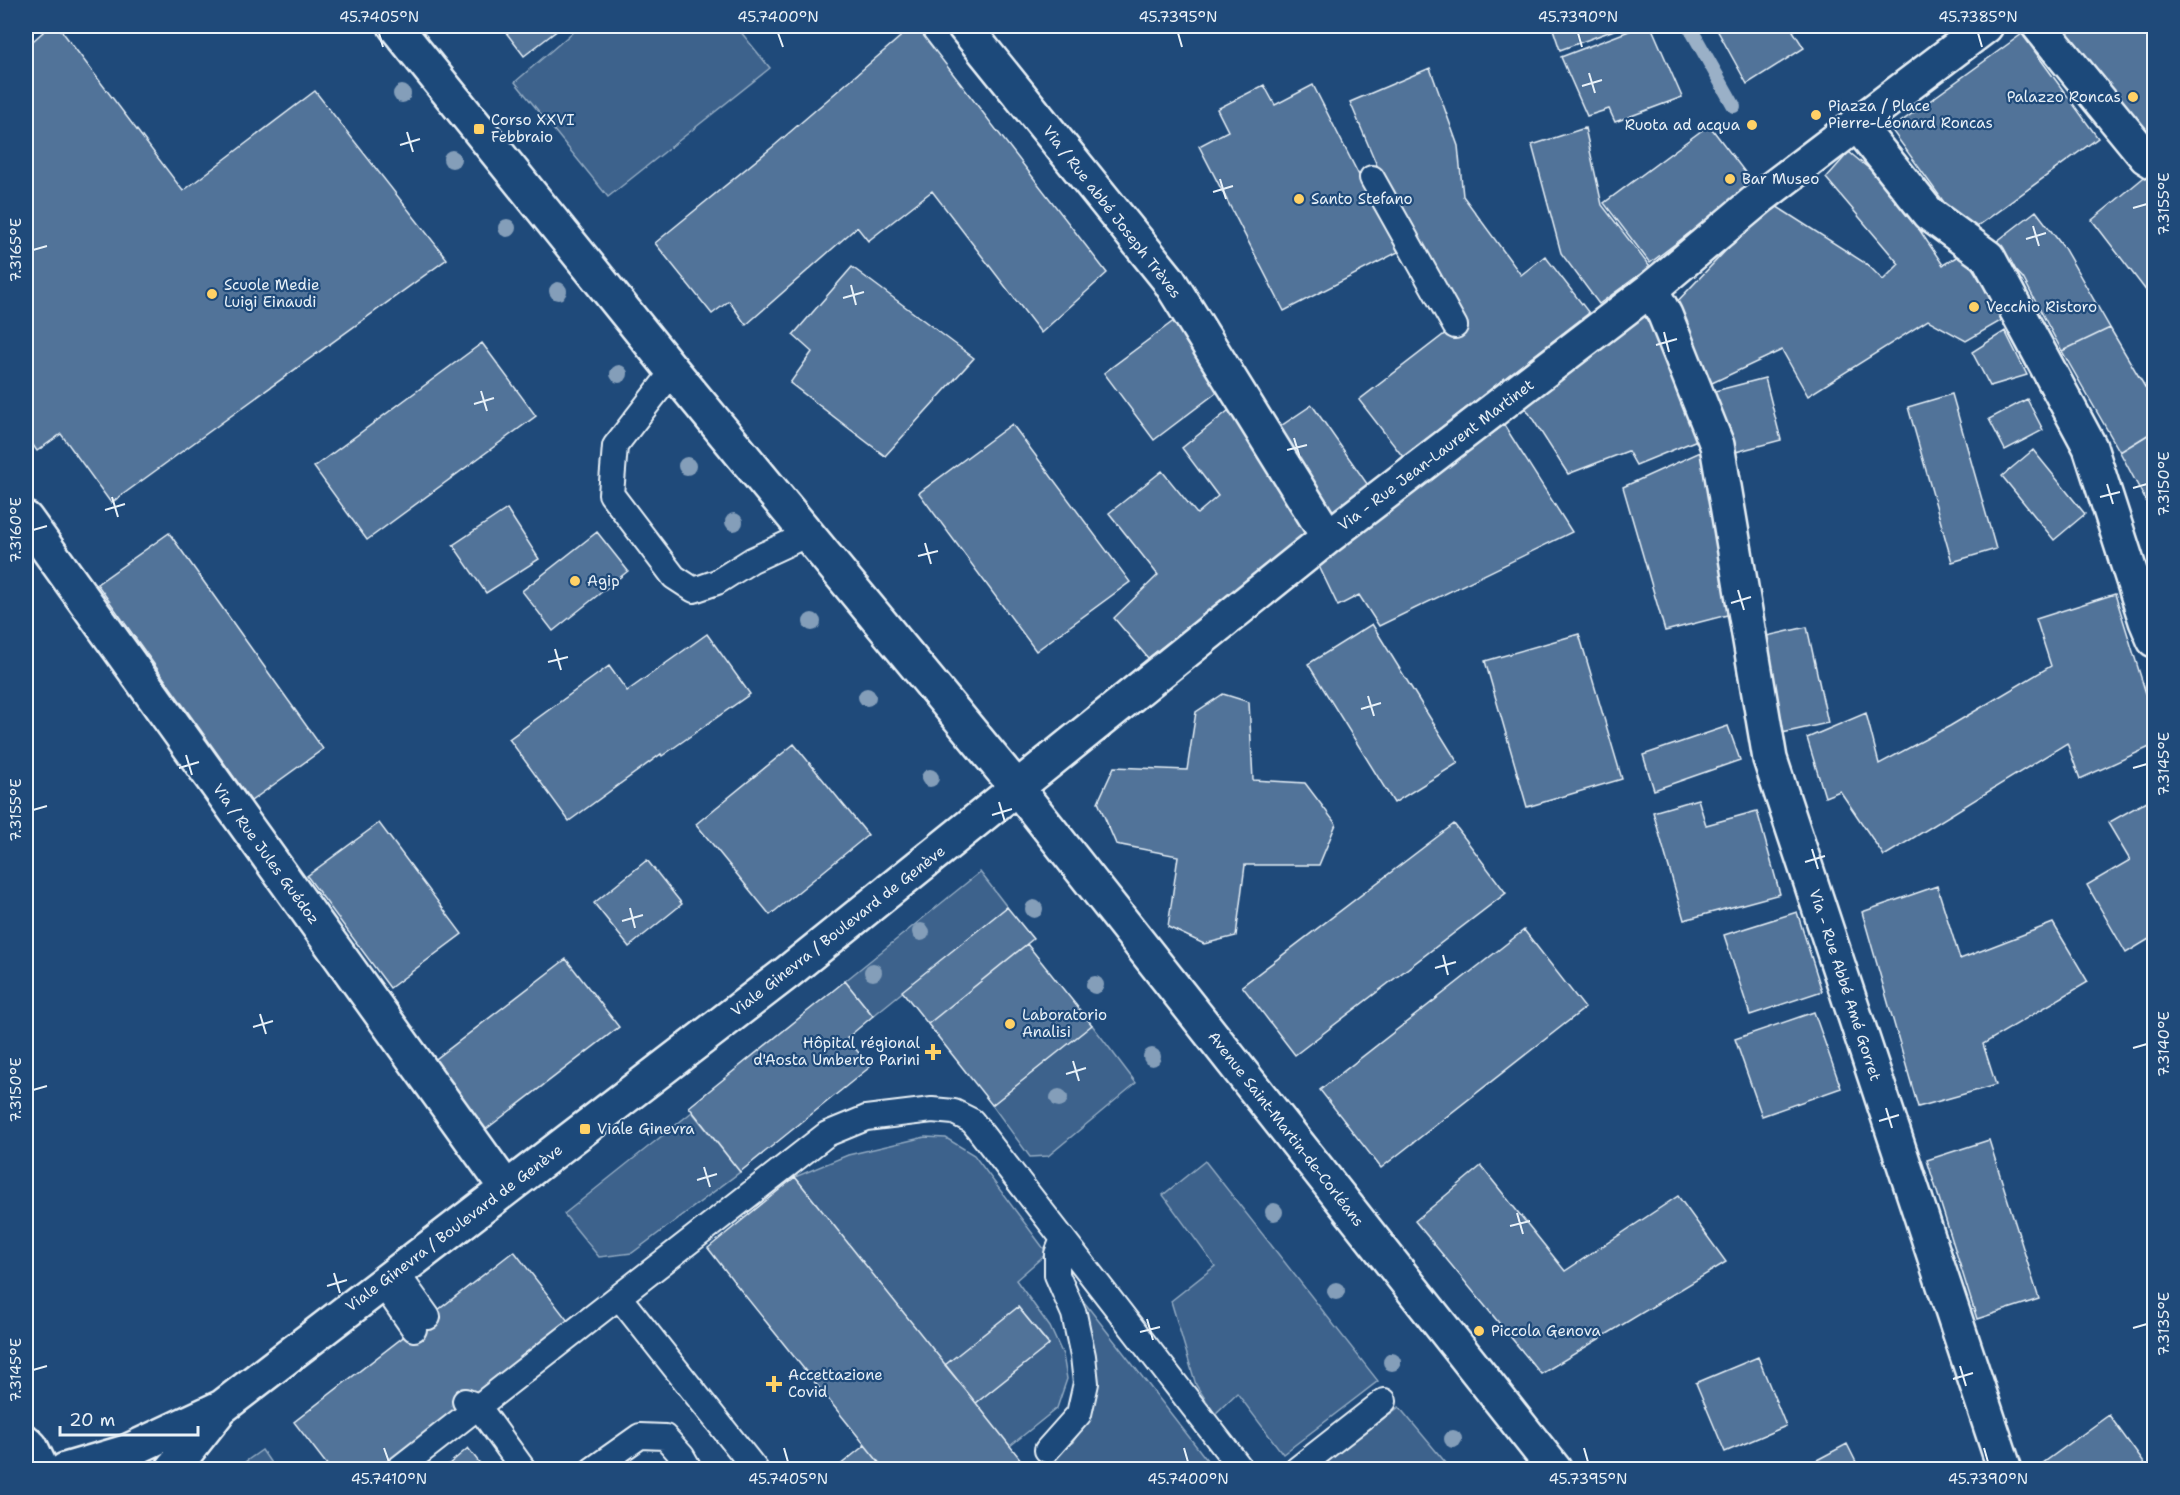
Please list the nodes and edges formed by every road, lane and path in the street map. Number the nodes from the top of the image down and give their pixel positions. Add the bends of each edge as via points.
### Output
1 (395, 26) edge
2 (964, 26) edge
3 (1986, 26) edge
4 (2039, 26) edge
5 (1856, 123) junction
6 (2154, 162) edge
7 (1372, 178) dead end
8 (1651, 289) junction
9 (1455, 326) dead end
10 (673, 371) junction
11 (26, 519) edge
12 (808, 534) junction
13 (1328, 537) junction
14 (2154, 640) edge
15 (1017, 788) junction
16 (506, 1188) junction
17 (1064, 1239) junction
18 (389, 1277) junction
19 (619, 1297) junction
20 (421, 1323) dead end
21 (474, 1399) junction
22 (1384, 1401) dead end
23 (222, 1407) junction
24 (26, 1442) edge
25 (1047, 1450) dead end
26 (525, 1469) edge
27 (42, 1470) edge
28 (64, 1470) edge
29 (172, 1470) edge
30 (397, 1470) edge
31 (592, 1470) edge
32 (690, 1470) edge
33 (756, 1470) edge
34 (1242, 1470) edge
35 (1296, 1470) edge
36 (1556, 1470) edge
37 (2005, 1470) edge

1 - 10 street, Avenue Saint-Martin-de-Corléans
2 - 13 street, Via / Rue abbé Joseph Trèves via 1168,279
3 - 5 street, Via - Rue Jean-Laurent Martinet
4 - 6 street
5 - 8 street, Via - Rue Jean-Laurent Martinet
5 - 14 street via 1929,214 1988,257 2090,447
7 - 9 lane
8 - 13 street, Via - Rue Jean-Laurent Martinet via 1499,395
8 - 37 street, Via - Rue Abbé Amé Gorret via 1717,445 1770,759
10 - 12 street, Avenue Saint-Martin-de-Corléans
10 - 12 lane via 615,446 611,494 674,577 694,590
11 - 16 street, Via / Rue Jules Guédoz
12 - 15 street, Avenue Saint-Martin-de-Corléans
13 - 15 street, Via - Rue Jean-Laurent Martinet
15 - 16 street, Viale Ginevra / Boulevard de Genève via 778,979
15 - 36 street, Avenue Saint-Martin-de-Corléans
16 - 18 street, Viale Ginevra / Boulevard de Genève
17 - 19 lane via 972,1121 954,1112 906,1112 867,1118 827,1134
17 - 25 lane via 1057,1254 1057,1275 1074,1314 1086,1383 1079,1414
17 - 34 lane
18 - 20 lane
18 - 23 street, Viale Ginevra / Boulevard de Genève
19 - 21 lane
19 - 33 lane
21 - 26 lane
21 - 30 lane
22 - 35 lane
23 - 28 street, Viale Ginevra / Boulevard de Genève via 126,1452
23 - 29 street
24 - 27 street
31 - 32 lane via 640,1436 665,1437

